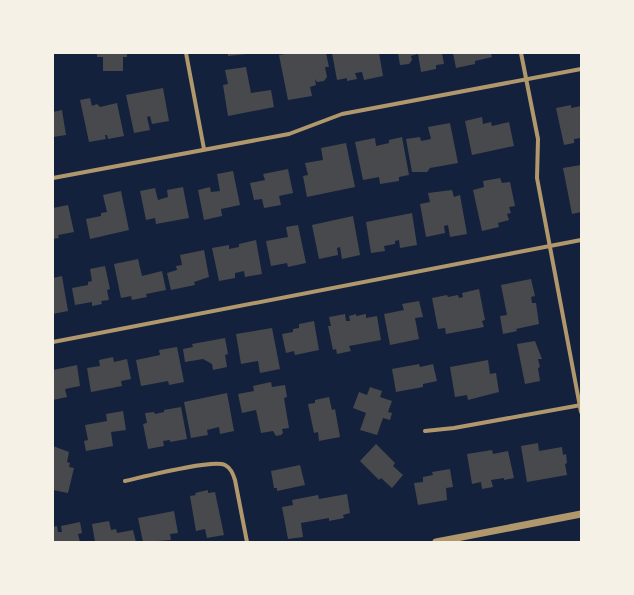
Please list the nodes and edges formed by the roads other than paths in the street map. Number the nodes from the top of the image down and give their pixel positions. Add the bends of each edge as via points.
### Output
1 (186, 53) edge
2 (521, 53) edge
3 (581, 69) edge
4 (526, 79) junction
5 (204, 149) junction
6 (53, 178) edge
7 (581, 240) edge
8 (550, 246) junction
9 (53, 342) edge
10 (580, 405) edge
11 (581, 412) edge
12 (424, 430) dead end
13 (125, 481) dead end
14 (581, 514) edge
15 (247, 542) edge
16 (436, 542) edge

1 - 5 street
2 - 4 street
3 - 4 street
4 - 5 street via 342,114 289,134
4 - 8 street via 538,139 538,178
5 - 6 street
7 - 8 street
8 - 9 street
8 - 10 street
10 - 11 street
10 - 12 street via 454,428
13 - 15 street via 211,464 227,466 232,470 236,480
14 - 16 street

